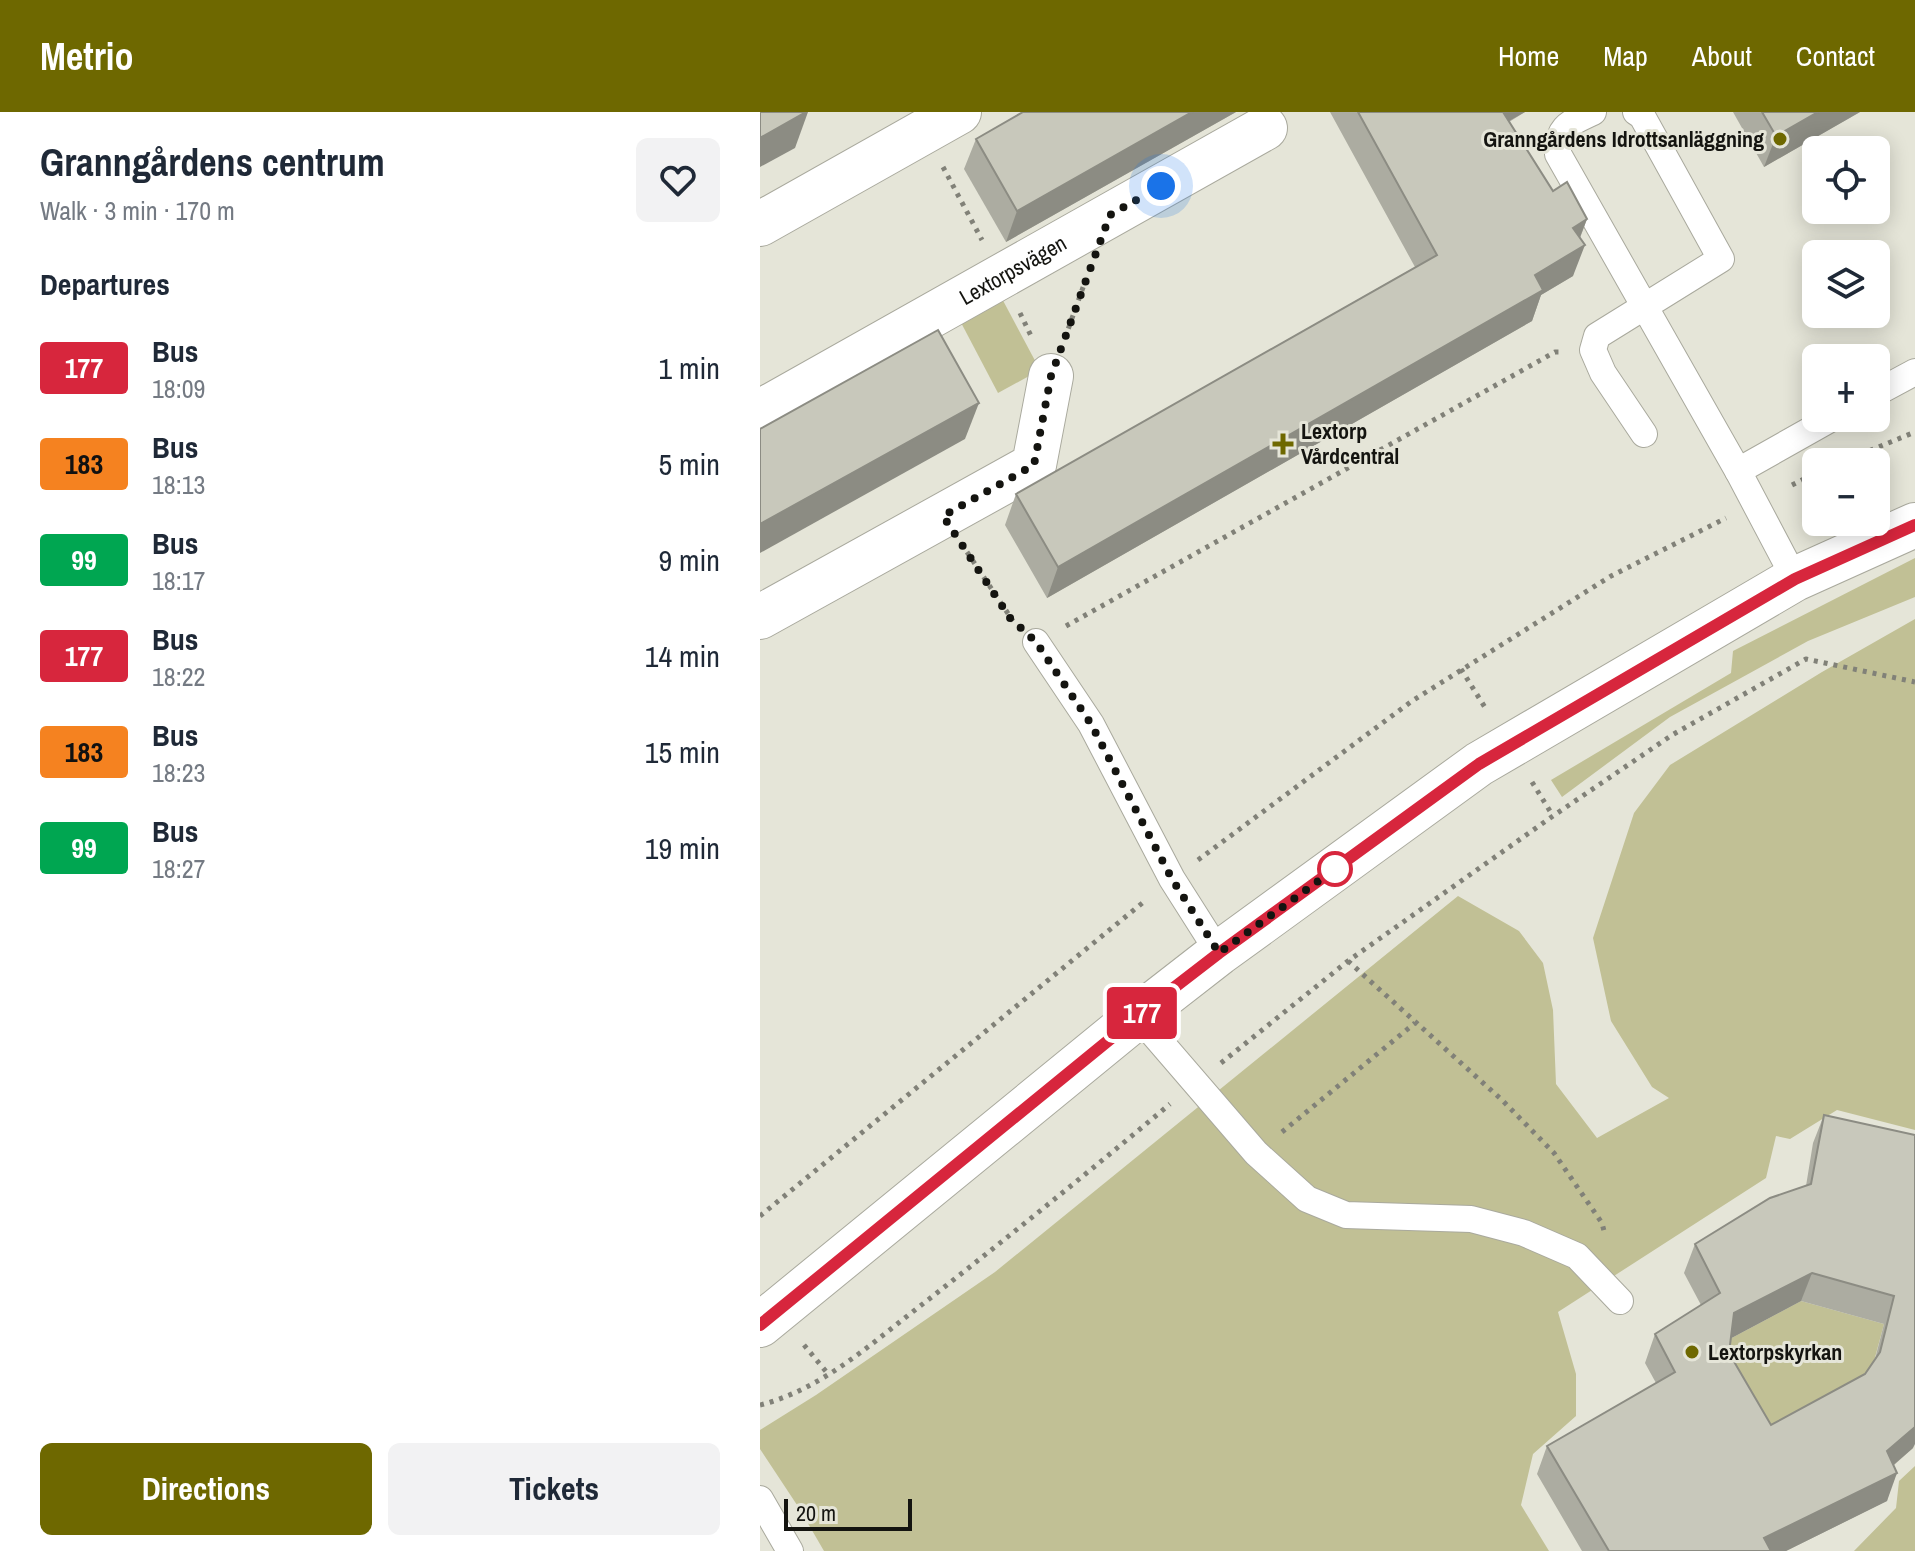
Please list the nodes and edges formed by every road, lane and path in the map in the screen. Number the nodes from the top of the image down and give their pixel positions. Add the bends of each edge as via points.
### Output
1 (959, 112) edge
2 (1593, 112) edge
3 (1636, 112) edge
4 (1265, 128) dead end
5 (1110, 215) junction
6 (760, 224) edge
7 (1644, 306) junction
8 (1593, 350) junction
9 (1915, 372) edge
10 (1051, 376) joint
11 (1890, 385) edge
12 (760, 412) edge
13 (1807, 432) edge
14 (1915, 432) edge
15 (1644, 434) dead end
16 (1876, 448) edge
17 (1738, 471) junction
18 (1802, 480) edge
19 (1755, 503) junction
20 (943, 516) junction
21 (1915, 525) edge
22 (1795, 579) junction
23 (760, 617) edge
24 (1036, 642) junction
25 (1915, 682) edge
26 (1172, 879) junction
27 (1219, 953) junction
28 (1348, 961) junction
29 (1138, 1016) junction
30 (1415, 1023) junction
31 (1195, 1084) junction
32 (1256, 1153) junction
33 (760, 1216) edge
34 (1605, 1236) dead end
35 (1620, 1301) dead end
36 (760, 1325) edge
37 (760, 1405) edge
38 (760, 1499) edge
39 (790, 1551) edge

1 - 6 street
2 - 7 lane via 1565,126 1558,154
3 - 7 lane via 1721,259
4 - 5 street, Lextorpsvägen
5 - 10 path
5 - 12 street, Lextorpsvägen
7 - 8 lane via 1597,336
7 - 17 lane
8 - 15 lane
8 - 24 path via 1555,352
9 - 11 lane
10 - 20 street via 1034,465
13 - 17 lane
14 - 16 path
17 - 19 lane
18 - 19 path
19 - 22 lane
19 - 26 path via 1611,576 1412,701
20 - 23 street
20 - 24 path via 1010,618
21 - 22 street
22 - 27 street via 1479,764
24 - 26 lane via 1091,724
25 - 28 path via 1806,659 1672,735
26 - 27 lane
26 - 33 path
27 - 29 street
28 - 30 path
28 - 31 path
29 - 31 lane
29 - 36 street
30 - 32 path
30 - 34 path via 1554,1153 1602,1223
31 - 32 lane
31 - 37 path via 1028,1222 829,1375 785,1399
32 - 35 lane via 1307,1199 1346,1215 1471,1219 1524,1233 1577,1256
38 - 39 lane

